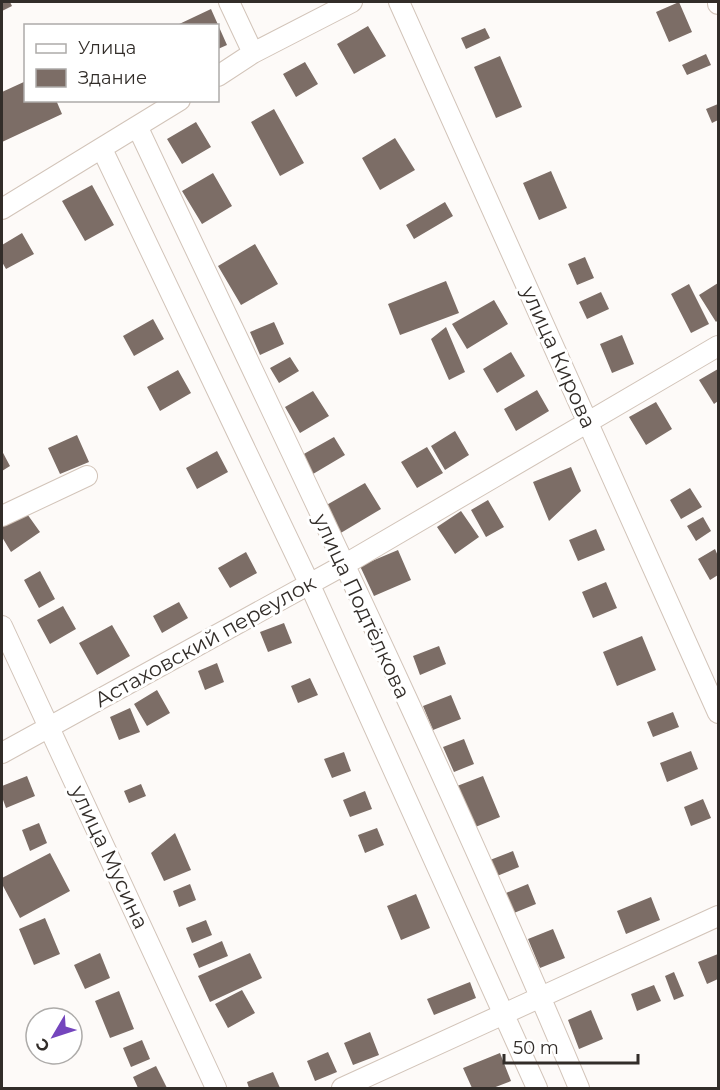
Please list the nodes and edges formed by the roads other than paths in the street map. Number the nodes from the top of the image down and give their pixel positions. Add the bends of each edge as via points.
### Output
1 (229, 2) edge
2 (352, 2) edge
3 (399, 2) edge
4 (253, 53) junction
5 (219, 75) edge
6 (177, 102) edge
7 (138, 128) junction
8 (102, 149) junction
9 (2, 208) edge
10 (718, 346) edge
11 (588, 422) junction
12 (87, 476) dead end
13 (2, 516) edge
14 (344, 565) junction
15 (309, 583) junction
16 (2, 626) edge
17 (718, 713) edge
18 (50, 726) junction
19 (2, 753) edge
20 (718, 916) edge
21 (540, 996) junction
22 (504, 1013) junction
23 (216, 1089) edge
24 (342, 1089) edge
25 (537, 1089) edge
26 (579, 1089) edge

1 - 4 street
2 - 4 street
3 - 11 street, улица Кирова
4 - 5 street
6 - 7 street
7 - 8 street
7 - 14 street, улица Подтёлкова
8 - 9 street
8 - 15 street, улица Подтёлкова
10 - 11 street, Астаховский переулок
11 - 14 street, Астаховский переулок
11 - 17 street, улица Кирова
12 - 13 street
14 - 15 street, Астаховский переулок
14 - 21 street, улица Подтёлкова
15 - 18 street, Астаховский переулок
15 - 22 street, улица Подтёлкова
16 - 18 street, улица Мусина
18 - 19 street, Астаховский переулок
18 - 23 street, улица Мусина
20 - 21 street
21 - 22 street
21 - 26 street, улица Подтёлкова
22 - 24 street
22 - 25 street, улица Подтёлкова

